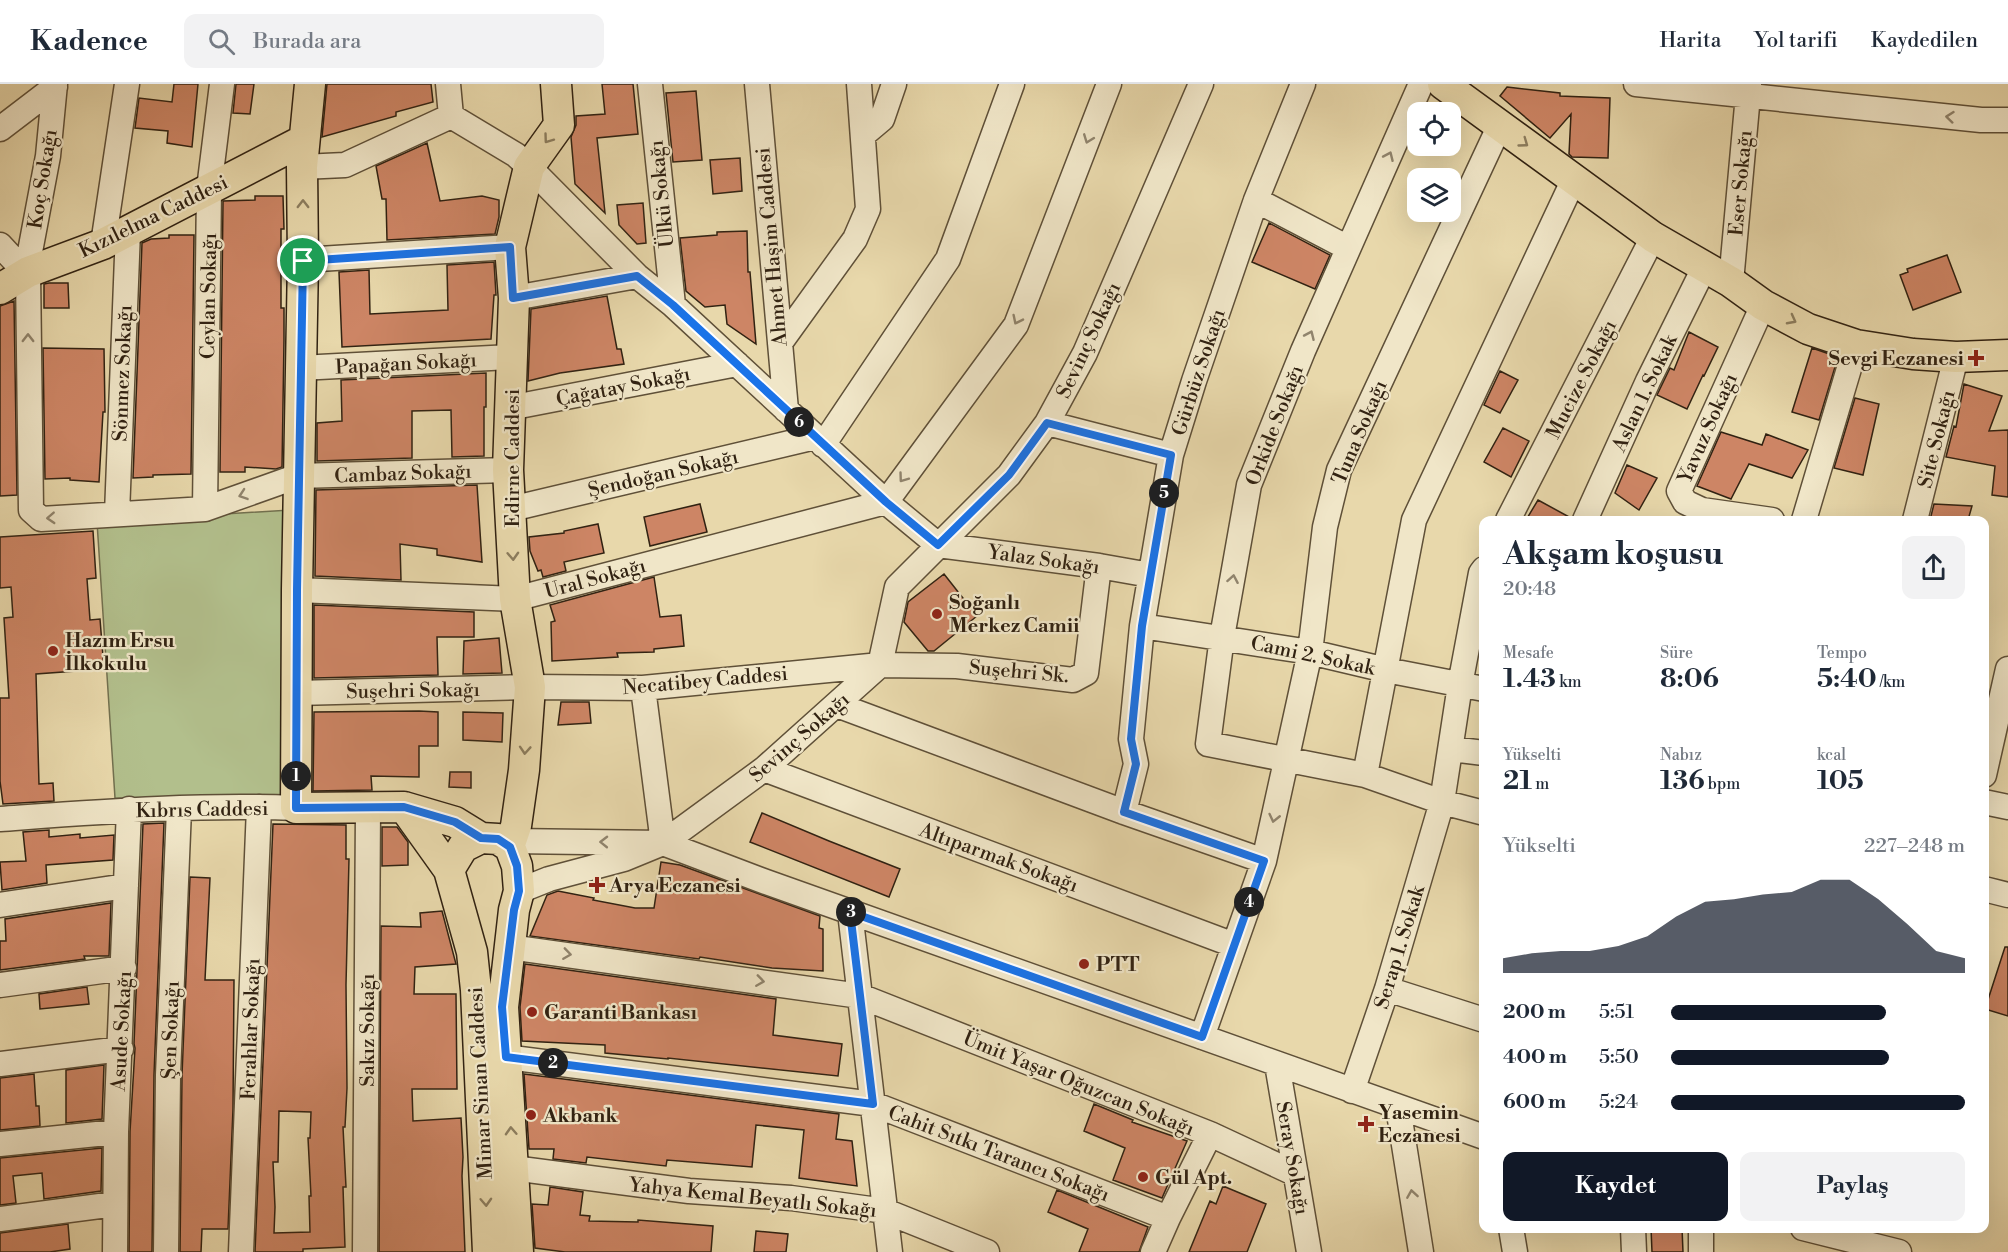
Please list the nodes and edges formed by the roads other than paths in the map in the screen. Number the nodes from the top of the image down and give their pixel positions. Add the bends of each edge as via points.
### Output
1 (127, 84) edge
2 (222, 84) edge
3 (310, 84) edge
4 (448, 84) edge
5 (556, 84) edge
6 (650, 84) edge
7 (757, 84) edge
8 (859, 84) edge
9 (894, 84) edge
10 (1012, 84) edge
11 (1109, 84) edge
12 (1201, 84) edge
13 (1303, 84) edge
14 (1421, 84) edge
15 (1443, 84) edge
16 (1636, 84) edge
17 (55, 86) edge
18 (1748, 90) edge
19 (451, 116) junction
20 (2008, 120) edge
21 (1500, 125) junction
22 (0, 129) edge
23 (863, 135) junction
24 (303, 154) junction
25 (529, 166) junction
26 (1574, 179) junction
27 (209, 189) junction
28 (1256, 200) junction
29 (1653, 237) junction
30 (115, 238) junction
31 (0, 245) edge
32 (510, 247) junction
33 (1348, 248) junction
34 (303, 261) junction
35 (1705, 266) junction
36 (27, 273) junction
37 (637, 276) junction
38 (1731, 282) junction
39 (0, 289) edge
40 (513, 298) junction
41 (673, 305) junction
42 (1763, 305) junction
43 (780, 343) junction
44 (1856, 345) junction
45 (2008, 355) edge
46 (512, 357) junction
47 (1956, 357) junction
48 (737, 364) junction
49 (300, 368) junction
50 (509, 408) junction
51 (786, 410) junction
52 (1047, 423) junction
53 (820, 441) junction
54 (1171, 455) junction
55 (508, 470) junction
56 (298, 476) junction
57 (886, 502) junction
58 (205, 508) junction
59 (511, 509) junction
60 (117, 514) junction
61 (1701, 515) edge
62 (1510, 516) edge
63 (1587, 516) edge
64 (1805, 516) edge
65 (1916, 516) edge
66 (938, 545) junction
67 (1099, 566) junction
68 (1150, 575) junction
69 (297, 590) junction
70 (1479, 598) edge
71 (515, 599) junction
72 (1142, 626) junction
73 (1222, 637) junction
74 (1310, 652) junction
75 (880, 665) junction
76 (2008, 669) edge
77 (1386, 670) junction
78 (530, 687) junction
79 (1472, 687) edge
80 (644, 688) junction
81 (297, 693) junction
82 (837, 705) junction
83 (2003, 717) edge
84 (1450, 749) junction
85 (1479, 752) edge
86 (1287, 760) junction
87 (1989, 760) edge
88 (764, 770) junction
89 (1365, 776) junction
90 (1442, 802) junction
91 (1989, 803) edge
92 (259, 807) junction
93 (404, 807) junction
94 (2008, 807) edge
95 (179, 808) junction
96 (296, 808) junction
97 (368, 808) junction
98 (129, 809) junction
99 (1124, 812) junction
100 (1479, 812) edge
101 (0, 819) edge
102 (497, 840) junction
103 (663, 843) junction
104 (1264, 861) junction
105 (449, 870) junction
106 (126, 886) junction
107 (1989, 891) edge
108 (2008, 895) edge
109 (516, 900) junction
110 (0, 905) edge
111 (850, 912) junction
112 (462, 915) junction
113 (1234, 945) junction
114 (509, 946) junction
115 (124, 968) junction
116 (0, 986) edge
117 (1387, 989) junction
118 (860, 996) junction
119 (1479, 1018) edge
120 (1202, 1037) junction
121 (120, 1049) junction
122 (506, 1057) junction
123 (0, 1064) edge
124 (1277, 1064) junction
125 (1352, 1091) junction
126 (873, 1104) junction
127 (1398, 1107) junction
128 (116, 1132) junction
129 (1209, 1134) junction
130 (1479, 1135) edge
131 (0, 1144) edge
132 (513, 1168) junction
133 (1296, 1174) junction
134 (116, 1204) junction
135 (885, 1211) junction
136 (1168, 1218) junction
137 (0, 1219) edge
138 (1512, 1233) edge
139 (1633, 1233) edge
140 (1701, 1233) edge
141 (1804, 1233) edge
142 (1841, 1233) edge
143 (1860, 1235) edge
144 (114, 1252) edge
145 (166, 1252) edge
146 (241, 1252) edge
147 (365, 1252) edge
148 (488, 1252) edge
149 (518, 1252) edge
150 (890, 1252) edge
151 (987, 1252) edge
152 (1153, 1252) edge
153 (1309, 1252) edge
154 (1421, 1252) edge
155 (1515, 1252) edge
156 (1634, 1252) edge
157 (1701, 1252) edge
158 (1805, 1252) edge
159 (1899, 1252) edge

1 - 30 street, Sönmez Sokağı
2 - 27 street, Ceylan Sokağı
3 - 24 main road
4 - 19 street
5 -> 25 main road, Edirne Caddesi via 559,125
6 - 41 street, Ülkü Sokağı
7 - 43 street, Ahmet Haşim Caddesi
8 - 23 street
9 - 23 street via 882,119
10 - 53 street via 948,260
11 -> 57 street via 1016,325
12 - 52 street, Sevinç Sokağı via 1085,353
13 - 28 street, Gürbüz Sokağı
33 -> 14 street, Orkide Sokağı
15 - 21 main road
16 - 18 street
17 - 22 street
17 - 36 street, Koç Sokağı via 48,156
20 -> 18 street via 1981,120
18 - 38 street, Eser Sokağı
19 - 24 street via 345,165
19 - 25 street
21 -> 26 main road
21 - 74 street, Tuna Sokağı via 1339,470 1325,527
23 - 43 street via 868,209 855,239
24 - 27 main road, Kızılelma Caddesi
34 -> 24 main road
25 - 32 main road, Edirne Caddesi
25 - 37 street
26 - 29 main road
26 - 77 street via 1414,520
27 - 30 main road, Kızılelma Caddesi
27 - 58 street, Ceylan Sokağı
28 - 33 street
28 - 54 street, Gürbüz Sokağı
29 - 35 main road
29 - 62 street, Mucize Sokağı
30 - 36 main road, Kızılelma Caddesi
30 - 60 street, Sönmez Sokağı
31 - 36 street
32 - 34 street
32 - 40 main road, Edirne Caddesi
73 -> 33 street, Orkide Sokağı via 1249,485
34 - 49 main road
35 - 38 main road
35 - 63 street, Aslan 1. Sokak
36 - 39 main road, Kızılelma Caddesi
60 -> 36 street, Koç Sokağı via 41,519 31,510
37 - 40 street
37 - 41 street
38 - 42 main road
40 - 46 main road, Edirne Caddesi
41 - 48 street
42 -> 44 main road via 1808,328
42 - 61 street, Yavuz Sokağı via 1679,491 1685,502
43 - 51 street, Ahmet Haşim Caddesi
44 - 47 main road
44 - 64 street
45 - 47 main road
46 - 49 street, Papağan Sokağı
46 - 50 main road, Edirne Caddesi
47 - 65 street, Site Sokağı
48 - 50 street, Çağatay Sokağı
48 - 51 street
49 - 56 main road
50 - 55 main road, Edirne Caddesi
51 - 53 street
52 - 54 street
52 - 66 street, Sevinç Sokağı via 1009,475
53 - 57 street
53 - 59 street, Şendoğan Sokağı
54 - 68 street, Gürbüz Sokağı
55 - 56 street, Cambaz Sokağı
55 - 59 main road, Edirne Caddesi
56 -> 58 street, Cambaz Sokağı
56 - 69 main road
57 - 66 street
57 - 71 street, Ural Sokağı
58 - 60 street, Cambaz Sokağı
59 -> 71 main road, Edirne Caddesi
66 - 67 street, Yalaz Sokağı
66 - 75 street, Sevinç Sokağı via 897,587
67 - 68 street, Yalaz Sokağı
67 - 75 street, Suşehri Sk. via 1086,673 1073,680 957,666
68 - 72 street, Gürbüz Sokağı
69 - 71 street, Ural Sokağı
69 - 81 main road
70 - 79 street
71 - 78 main road, Edirne Caddesi
72 - 73 street, Cami 2. Sokak
72 - 99 street, Gürbüz Sokağı via 1131,739 1136,764
73 - 74 street, Cami 2. Sokak
73 - 86 street, Orkide Sokağı via 1208,744
74 - 77 street, Cami 2. Sokak
74 - 86 street, Tuna Sokağı
75 - 80 street, Necatibey Caddesi
75 - 82 street, Sevinç Sokağı
76 - 83 street
77 - 79 street, Cami 2. Sokak
77 - 89 street
78 - 80 street, Necatibey Caddesi
78 - 81 street, Suşehri Sokağı
78 -> 102 main road, Edirne Caddesi via 516,826
79 - 84 street
80 - 103 street
81 - 96 main road
82 - 88 street, Sevinç Sokağı
82 - 99 street
83 - 87 street
84 - 85 street
84 - 90 street
86 - 89 street
86 -> 104 street, Tuna Sokağı
88 - 103 street, Sevinç Sokağı
88 - 113 street, Altıparmak Sokağı
89 - 90 street
90 - 100 street
90 - 117 street, Serap 1. Sokak
91 - 94 street
92 - 95 street, Kıbrıs Caddesi
92 - 96 street, Kıbrıs Caddesi
92 - 146 street, Ferahlar Sokağı
93 - 97 main road, Kıbrıs Caddesi
93 - 102 main road, Kıbrıs Caddesi
93 - 105 main road
95 - 98 street, Kıbrıs Caddesi
95 - 145 street, Şen Sokağı via 168,1075
96 - 97 main road, Kıbrıs Caddesi
97 - 147 street, Sakız Sokağı
98 - 101 street, Kıbrıs Caddesi
98 - 106 street, Asude Sokağı
99 - 104 street
103 -> 102 street
102 - 105 main road via 463,847
102 - 109 main road via 510,847 517,866
103 - 109 street, Sevinç Sokağı via 624,860 549,879
103 - 111 street
104 - 113 street, Tuna Sokağı
105 - 112 main road
106 - 110 street
106 - 115 street, Asude Sokağı
107 - 108 street
109 - 112 main road via 504,921 485,924
109 - 114 main road, Mimar Sinan Caddesi
111 - 118 street
111 - 120 street
112 -> 148 main road, Mimar Sinan Caddesi via 472,952 476,990
113 - 120 street, Tuna Sokağı
114 -> 118 street, Ümit Yaşar Oğuzcan Sokağı
114 - 122 main road, Mimar Sinan Caddesi via 502,1007
115 - 116 street
115 - 121 street, Asude Sokağı
117 - 119 street
117 - 125 street, Serap 1. Sokak
118 - 126 street
118 - 129 street, Ümit Yaşar Oğuzcan Sokağı
120 - 124 street
121 - 123 street
121 - 128 street, Asude Sokağı
122 - 126 street, Cahit Sıtkı Tarancı Sokağı
132 -> 122 main road, Mimar Sinan Caddesi
124 - 125 street
124 - 133 street, Seray Sokağı
125 - 127 street
126 - 135 street
126 - 136 street, Cahit Sıtkı Tarancı Sokağı
127 - 130 street
154 -> 127 street
128 - 131 street
128 - 134 street, Asude Sokağı
129 - 133 street, Ümit Yaşar Oğuzcan Sokağı
129 - 136 street
132 - 135 street, Yahya Kemal Beyatlı Sokağı
132 - 149 main road, Mimar Sinan Caddesi
133 - 153 street, Seray Sokağı
134 - 137 street
134 - 144 street, Asude Sokağı
135 - 150 street
135 - 151 street, Yahya Kemal Beyatlı Sokağı
136 - 152 street
138 - 155 street
139 - 156 street
140 - 157 street
141 - 158 street
142 - 143 street
143 - 159 street

